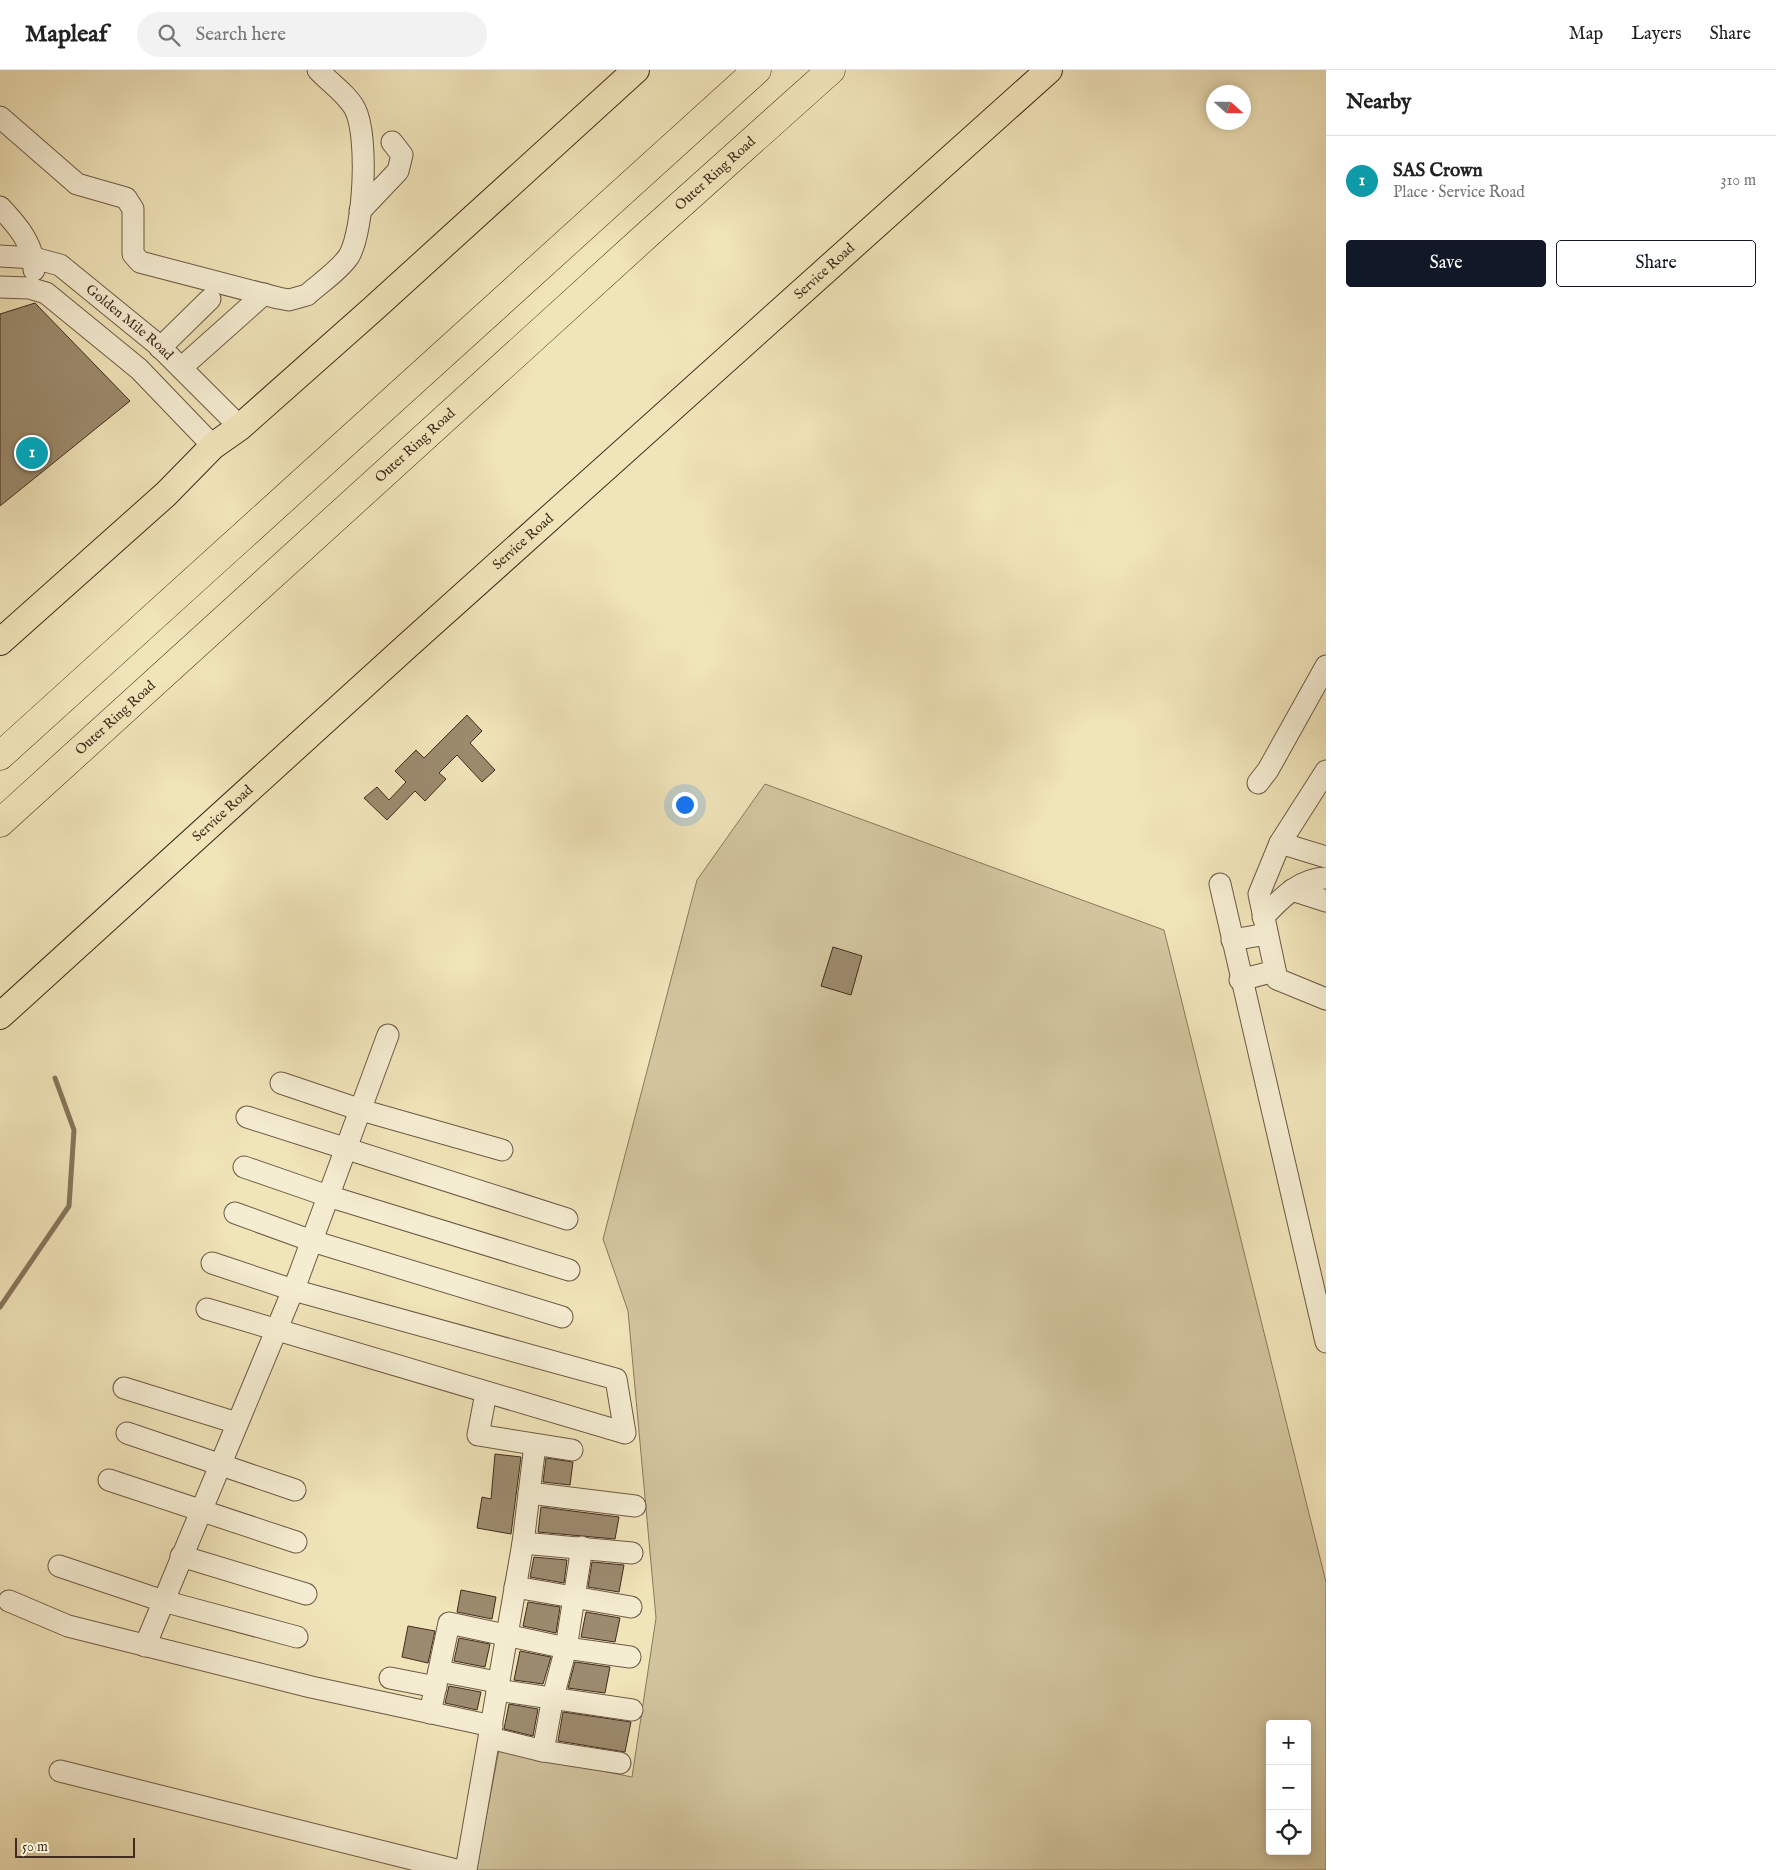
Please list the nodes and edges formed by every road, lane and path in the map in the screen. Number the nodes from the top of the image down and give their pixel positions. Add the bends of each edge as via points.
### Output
1 (318, 70) edge
2 (636, 70) edge
3 (757, 70) edge
4 (831, 70) edge
5 (1049, 70) edge
6 (0, 117) edge
7 (392, 142) dead end
8 (0, 207) edge
9 (360, 211) junction
10 (0, 256) edge
11 (34, 258) junction
12 (0, 287) edge
13 (34, 289) junction
14 (264, 294) junction
15 (210, 299) dead end
16 (160, 348) junction
17 (181, 368) junction
18 (240, 427) junction
19 (213, 446) junction
20 (0, 642) edge
21 (1326, 666) edge
22 (0, 756) edge
23 (1326, 771) edge
24 (1258, 782) dead end
25 (0, 823) edge
26 (1280, 843) junction
27 (1326, 857) edge
28 (1326, 878) edge
29 (1220, 884) dead end
30 (1292, 890) junction
31 (1326, 901) edge
32 (1265, 925) junction
33 (1232, 940) junction
34 (1275, 971) junction
35 (1240, 980) junction
36 (1326, 999) edge
37 (0, 1016) edge
38 (388, 1035) dead end
39 (282, 1083) dead end
40 (360, 1110) junction
41 (247, 1116) dead end
42 (346, 1147) junction
43 (502, 1150) dead end
44 (244, 1167) dead end
45 (328, 1196) junction
46 (235, 1213) dead end
47 (567, 1219) dead end
48 (312, 1240) junction
49 (212, 1263) dead end
50 (570, 1270) dead end
51 (293, 1290) junction
52 (207, 1309) dead end
53 (562, 1317) dead end
54 (276, 1331) junction
55 (1326, 1342) edge
56 (124, 1388) dead end
57 (486, 1393) junction
58 (236, 1423) junction
59 (128, 1434) dead end
60 (535, 1444) junction
61 (572, 1450) dead end
62 (220, 1465) junction
63 (108, 1480) dead end
64 (295, 1490) dead end
65 (529, 1492) junction
66 (635, 1506) dead end
67 (201, 1511) junction
68 (296, 1542) dead end
69 (523, 1543) junction
70 (582, 1547) junction
71 (632, 1553) dead end
72 (181, 1556) junction
73 (59, 1566) dead end
74 (516, 1586) junction
75 (306, 1594) dead end
76 (574, 1597) junction
77 (9, 1601) dead end
78 (163, 1601) junction
79 (631, 1607) dead end
80 (507, 1635) junction
81 (298, 1637) dead end
82 (145, 1646) junction
83 (566, 1648) junction
84 (630, 1657) dead end
85 (390, 1678) dead end
86 (437, 1679) junction
87 (497, 1686) junction
88 (553, 1697) junction
89 (632, 1710) dead end
90 (430, 1713) junction
91 (491, 1732) junction
92 (543, 1751) junction
93 (620, 1763) dead end
94 (60, 1771) dead end
95 (456, 1870) edge
96 (466, 1870) edge

1 - 9 street via 352,104 357,116 363,155
2 - 18 main road
3 - 22 highway
4 - 25 highway, Outer Ring Road
5 - 37 main road, Service Road
6 - 14 street via 77,184 126,198 133,209 132,254 140,262
7 - 9 street via 402,155 400,166
8 - 11 street via 18,226
9 - 14 street via 354,243 342,265 299,299 288,300
10 - 11 street, Golden Mile Road
11 - 13 street
11 - 16 street, Golden Mile Road via 60,265
12 - 13 street, Golden Mile Road
13 - 19 street, Golden Mile Road via 46,292 139,368
14 - 17 street
15 - 16 street
16 - 17 street, Golden Mile Road
17 - 18 street, Golden Mile Road
18 - 19 main road
19 - 20 main road via 166,494
21 - 24 street via 1268,770
23 - 26 street
26 - 27 street
26 - 32 street via 1259,894
28 - 30 street via 1316,878
29 - 33 street
30 - 31 street
30 - 32 street
32 - 33 street
32 - 34 street
33 - 35 street
34 - 35 street
34 - 36 street via 1281,983
35 - 55 street
38 - 40 street
39 - 40 street
40 - 42 street
40 - 43 street
41 - 42 street
42 - 45 street
42 - 47 street
44 - 45 street
45 - 48 street
45 - 50 street
46 - 48 street
48 - 51 street
48 - 53 street
49 - 51 street
51 - 54 street
51 - 57 street via 616,1379 625,1433
52 - 54 street
54 - 57 street
54 - 58 street
56 - 58 street
57 - 60 street via 478,1436
58 - 62 street
59 - 62 street
60 - 61 street
60 - 65 street
62 - 64 street
62 - 67 street
63 - 67 street
65 - 66 street
65 - 69 street
67 - 68 street
67 - 72 street
69 - 70 street
69 - 74 street
70 - 71 street
70 - 76 street
72 - 75 street
72 - 78 street
73 - 78 street
74 - 76 street
74 - 80 street
76 - 79 street
76 - 83 street
77 - 82 street via 68,1626
78 - 81 street
78 - 82 street
80 - 83 street
80 - 86 street via 449,1623
80 - 87 street
82 - 90 street
83 - 84 street
83 - 88 street
85 - 86 street
86 - 87 street
86 - 90 street
87 - 88 street
87 - 91 street
88 - 89 street
88 - 92 street
90 - 91 street
91 - 92 street
91 - 96 street
92 - 93 street
94 - 95 street

